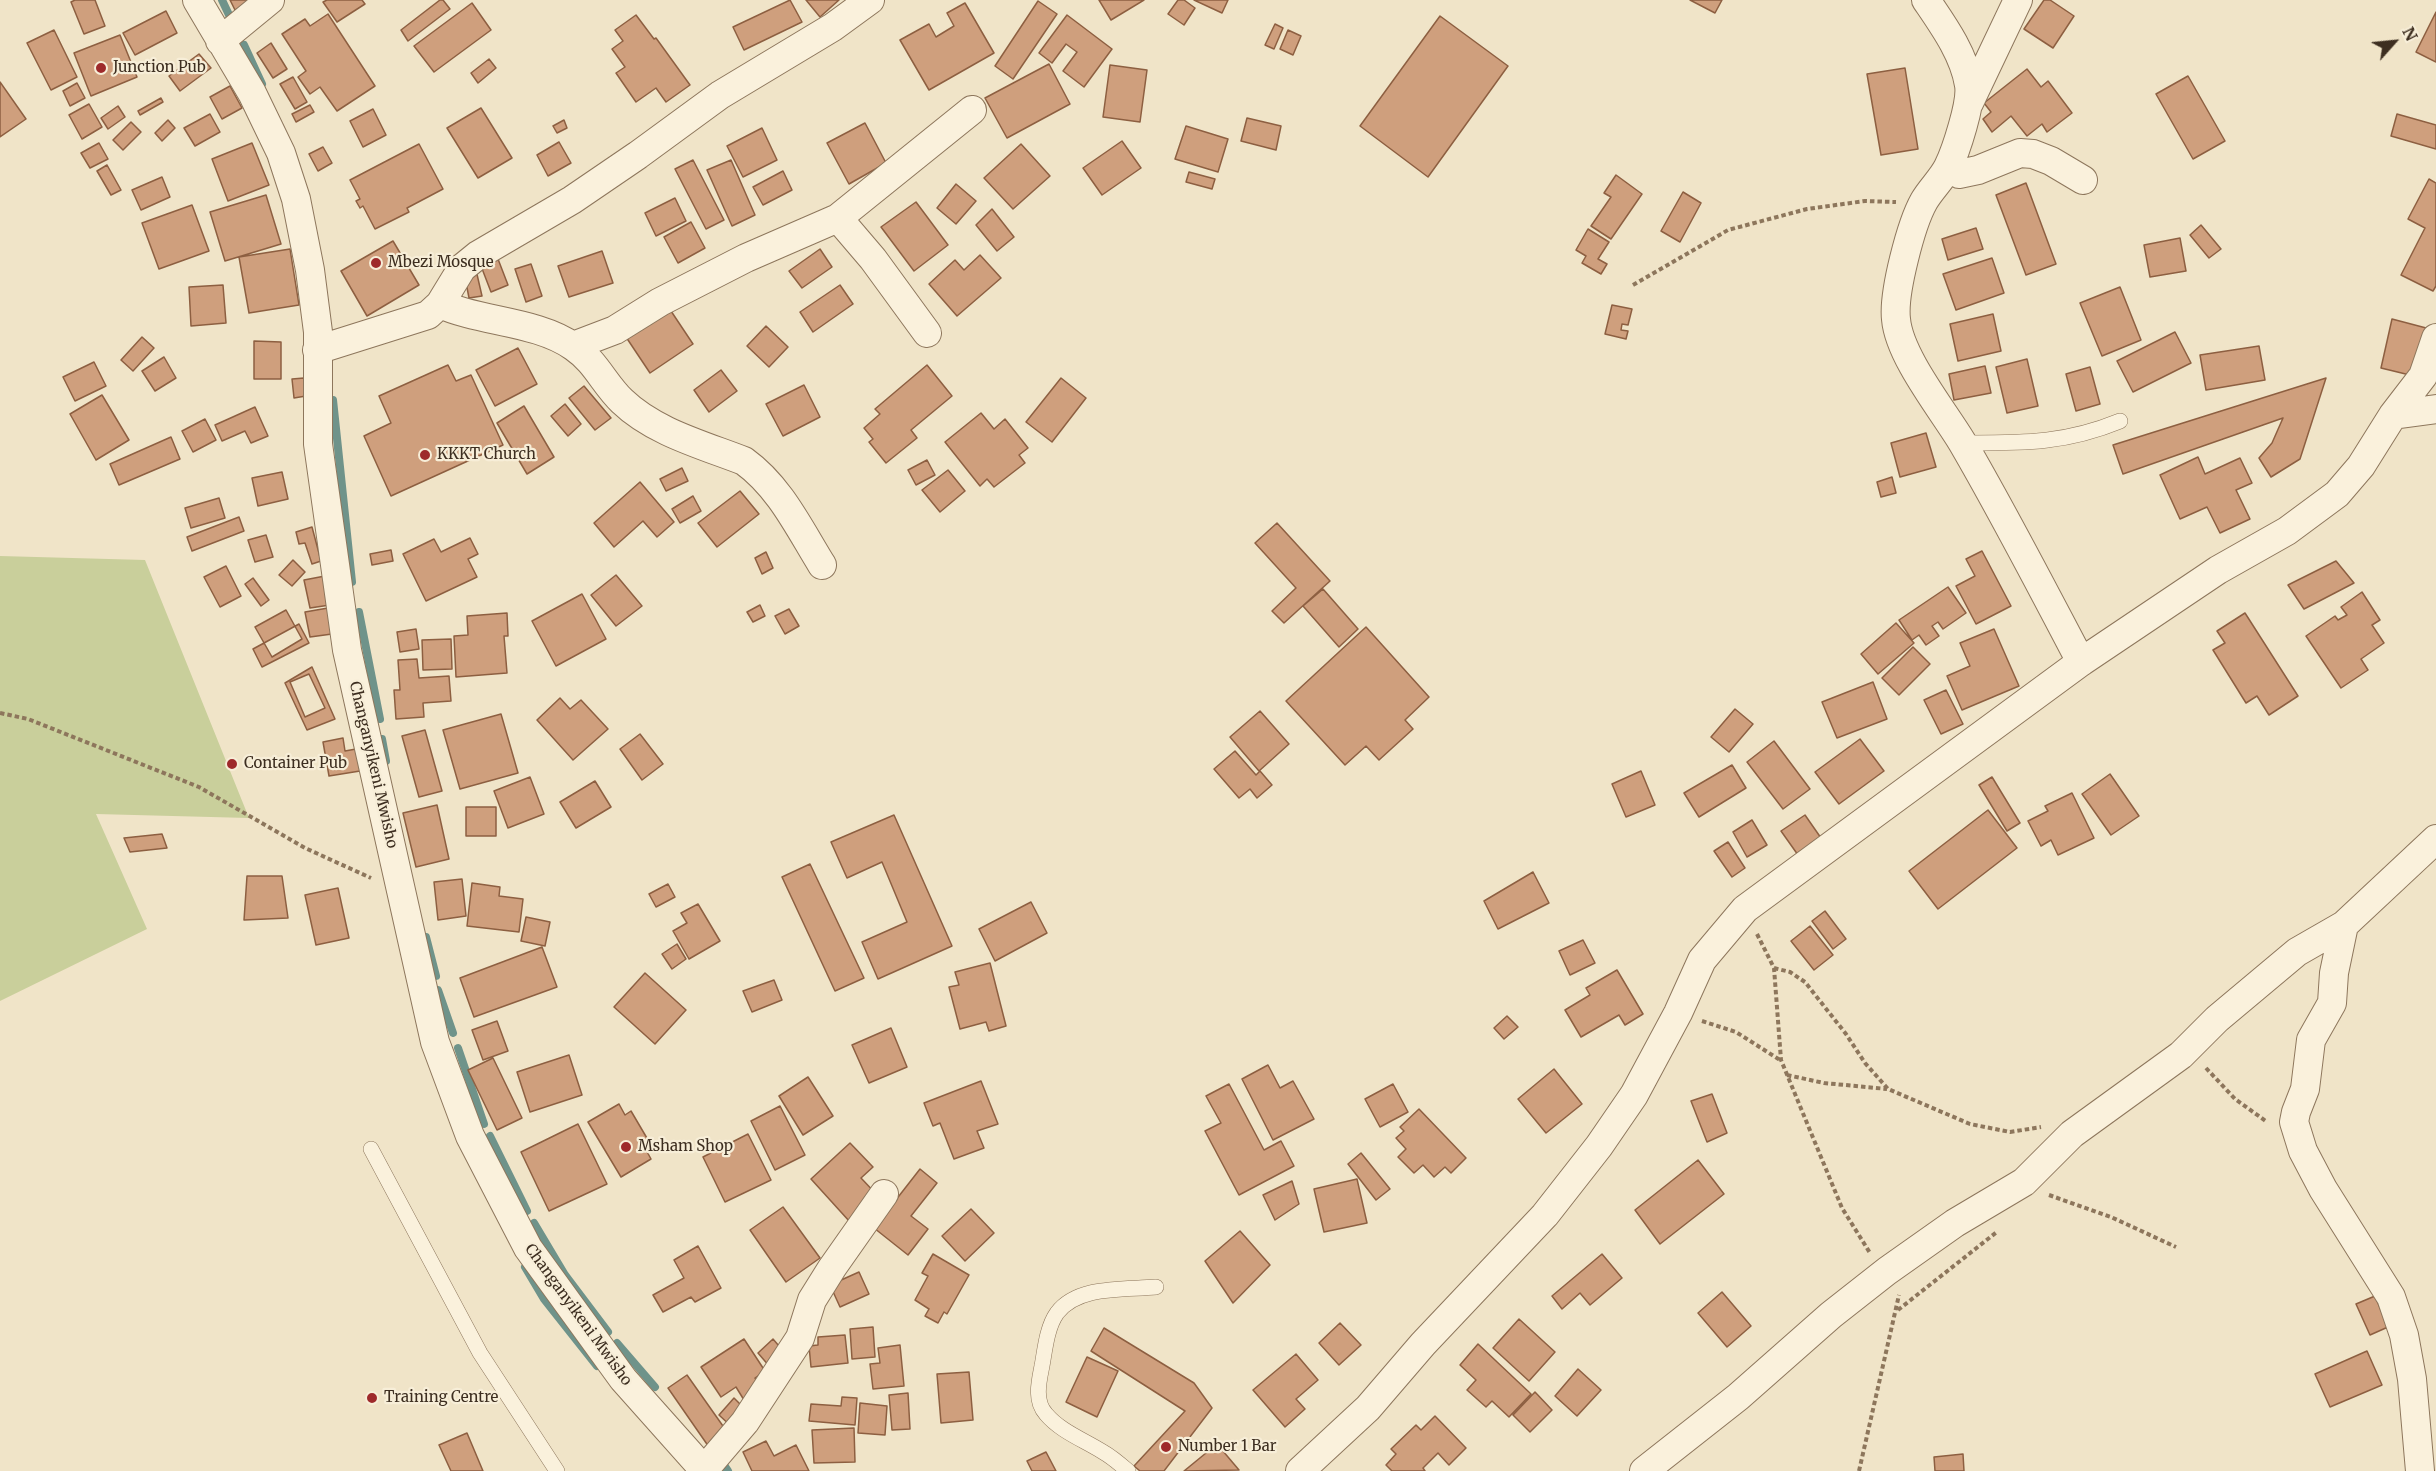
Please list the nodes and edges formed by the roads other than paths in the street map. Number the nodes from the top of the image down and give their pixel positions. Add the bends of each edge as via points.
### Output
1 (197, 0) edge
2 (270, 0) edge
3 (870, 0) edge
4 (1926, 0) edge
5 (2018, 0) edge
6 (220, 41) junction
7 (1969, 103) junction
8 (972, 110) dead end
9 (1948, 168) junction
10 (2083, 180) dead end
11 (838, 218) junction
12 (440, 304) junction
13 (927, 333) dead end
14 (2436, 338) edge
15 (573, 346) junction
16 (317, 350) junction
17 (2436, 409) edge
18 (2393, 415) junction
19 (2120, 421) dead end
20 (1963, 443) junction
21 (822, 566) dead end
22 (2081, 662) junction
23 (2436, 838) edge
24 (2344, 924) junction
25 (370, 1149) dead end
26 (884, 1194) dead end
27 (1156, 1287) dead end
28 (705, 1470) edge
29 (557, 1471) edge
30 (1128, 1471) edge
31 (1300, 1471) edge
32 (1644, 1471) edge
33 (2420, 1471) edge

1 - 6 street, Changanyikeni Mwisho
2 - 6 street
3 - 12 street via 834,27 720,95 572,200 478,255 462,268
4 - 7 street via 1962,63 1969,85
5 - 7 street
6 - 16 street, Changanyikeni Mwisho via 252,93 281,153 296,199 310,270
7 - 9 street
8 - 11 street
9 - 10 street via 1959,174 2020,153 2033,154 2052,160
9 - 20 street via 1923,202 1910,234 1895,319 1905,351
11 - 13 street
11 - 15 street via 746,258 615,330
12 - 15 street via 474,317 552,336
12 - 16 street via 428,315
14 - 18 street via 2422,376
15 - 21 street via 596,365 620,399 640,417 744,461 759,472 780,496
16 - 28 street, Changanyikeni Mwisho via 318,444 346,650 435,1042 470,1136 528,1248 623,1379
17 - 18 street
18 - 22 street via 2361,466 2337,494 2287,531 2218,570
19 - 20 lane via 2060,439
20 - 22 street
22 - 31 street via 1745,909 1702,960 1634,1095 1545,1215 1368,1408
23 - 24 street
24 - 32 street via 2297,952 2217,1019 2181,1055 2072,1134 2024,1182 1955,1223 1887,1271
24 - 33 street via 2332,1003 2311,1040 2305,1089 2294,1122 2323,1189 2391,1297 2404,1335 2412,1379
25 - 29 lane via 480,1353
26 - 28 street via 812,1300 800,1338 745,1422
27 - 30 lane via 1089,1292 1066,1305 1057,1313 1050,1329 1038,1384 1044,1413

